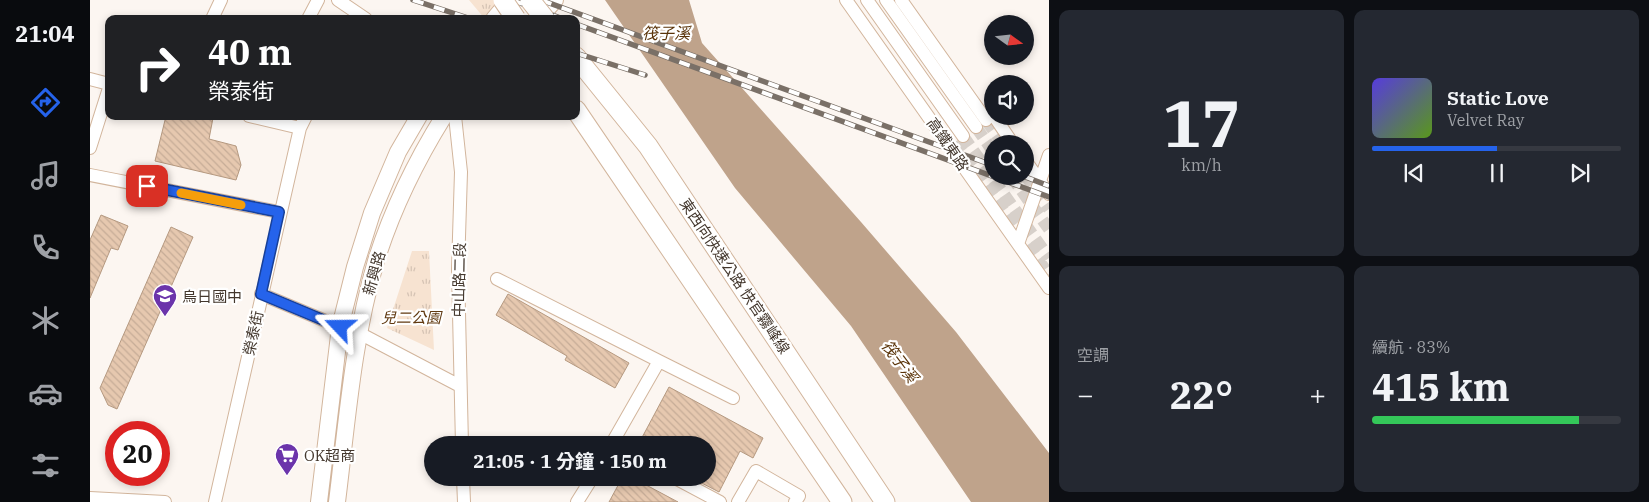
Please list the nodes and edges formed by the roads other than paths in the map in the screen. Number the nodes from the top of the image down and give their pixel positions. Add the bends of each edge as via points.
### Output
1 (221, 0) edge
2 (318, 0) edge
3 (338, 0) edge
4 (507, 0) edge
5 (530, 0) edge
6 (555, 0) edge
7 (846, 0) edge
8 (856, 0) edge
9 (867, 0) edge
10 (886, 0) edge
11 (901, 0) edge
12 (911, 0) edge
13 (214, 15) edge
14 (310, 15) edge
15 (360, 15) edge
16 (497, 15) edge
17 (514, 15) edge
18 (542, 15) edge
19 (542, 15) edge
20 (580, 62) edge
21 (90, 79) edge
22 (105, 83) edge
23 (105, 101) edge
24 (984, 115) tunnel mouth
25 (580, 116) edge
26 (984, 116) tunnel mouth
27 (984, 116) tunnel mouth
28 (266, 120) edge
29 (304, 120) edge
30 (417, 120) edge
31 (442, 120) edge
32 (455, 120) edge
33 (992, 125) edge
34 (300, 128) junction
35 (1003, 135) edge
36 (90, 148) edge
37 (1049, 155) edge
38 (1034, 173) edge
39 (90, 175) edge
40 (1040, 182) junction
41 (1049, 194) edge
42 (279, 212) junction
43 (1018, 244) junction
44 (497, 279) dead end
45 (1049, 288) edge
46 (261, 294) junction
47 (340, 327) junction
48 (359, 334) junction
49 (659, 361) junction
50 (460, 386) junction
51 (734, 398) dead end
52 (462, 436) edge
53 (617, 436) edge
54 (463, 486) edge
55 (587, 486) edge
56 (691, 486) edge
57 (90, 498) edge
58 (166, 502) edge
59 (215, 502) edge
60 (319, 502) edge
61 (337, 502) edge
62 (464, 502) edge
63 (577, 502) edge
64 (720, 502) edge
65 (738, 502) edge
66 (795, 502) edge
67 (842, 502) edge
68 (885, 502) edge

1 - 13 street
2 - 14 street
3 - 15 street
4 - 16 main road
4 - 17 highway, bridge
5 - 18 highway, bridge
6 - 19 main road
7 - 43 street, 高鐵東路
8 - 9 street, 高鐵東路 via 959,139
10 - 26 street
11 - 27 street
12 - 24 street
20 - 68 highway, 東西向快速公路 快官霧峰線 via 648,146
21 - 22 street
23 - 36 street
25 - 67 highway
28 - 34 street
29 - 34 street, 榮泰街
30 - 47 main road, 新興路 via 398,152 372,213
31 - 48 main road, 新興路 via 422,152 390,222 376,261
32 - 50 street, 中山路二段 via 461,172 458,269
33 - 35 street
34 - 42 street, 榮泰街
37 - 40 street
38 - 40 street
39 - 42 street
40 - 41 street
40 - 43 street
42 - 46 street, 榮泰街
43 - 45 street, 高鐵東路
44 - 49 street
46 - 47 street
46 - 59 street, 榮泰街
47 - 60 main road, 新興路
48 - 50 street
48 - 61 main road, 新興路
49 - 51 street
49 - 53 street
50 - 52 street, 中山路二段
54 - 62 street
55 - 63 street
56 - 64 street
57 - 58 street
65 - 66 street via 756,471 798,496

